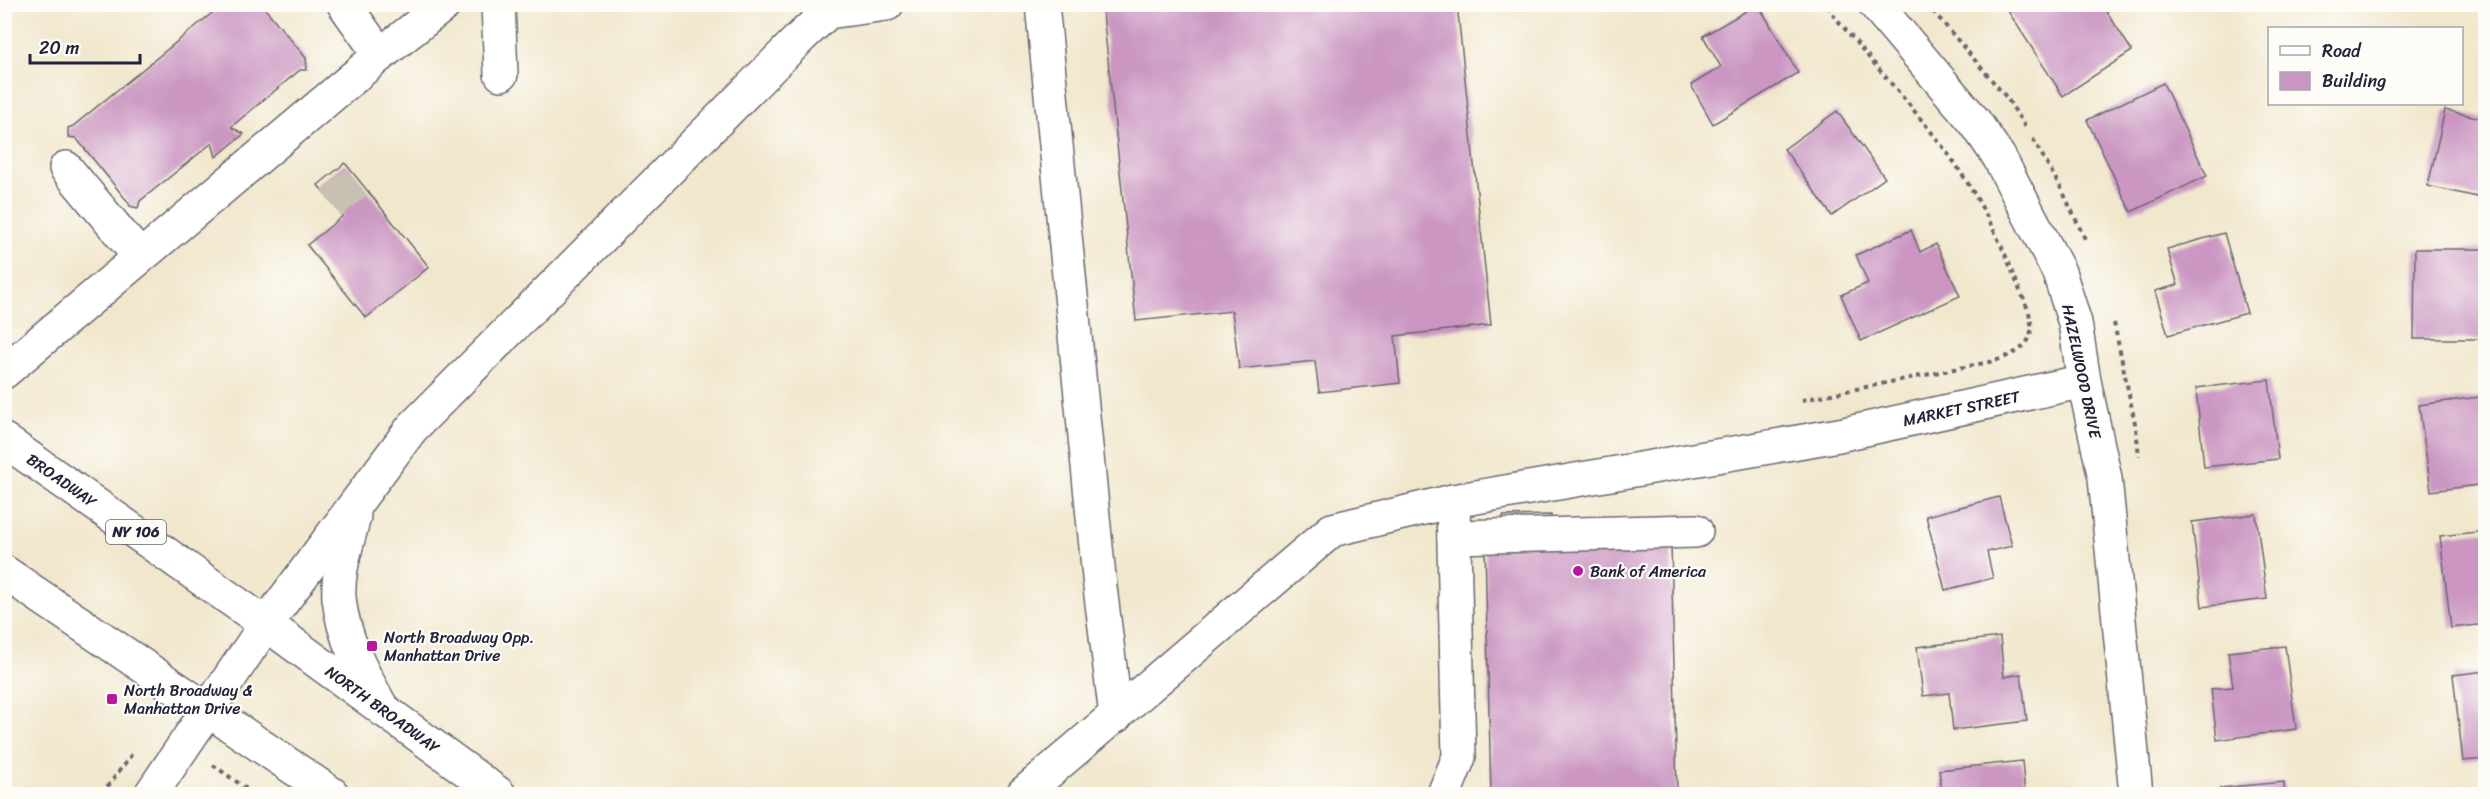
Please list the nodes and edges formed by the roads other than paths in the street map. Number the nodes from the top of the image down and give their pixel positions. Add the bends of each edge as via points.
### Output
1 (344, 4) edge
2 (445, 4) edge
3 (498, 4) edge
4 (887, 4) edge
5 (1042, 4) edge
6 (1875, 4) edge
7 (380, 55) junction
8 (501, 74) dead end
9 (66, 168) dead end
10 (140, 257) junction
11 (4, 372) edge
12 (2084, 381) junction
13 (4, 440) edge
14 (1453, 501) junction
15 (358, 502) junction
16 (1696, 531) dead end
17 (1454, 537) junction
18 (4, 572) edge
19 (267, 624) junction
20 (210, 710) junction
21 (383, 710) junction
22 (1116, 716) junction
23 (151, 795) edge
24 (332, 795) edge
25 (499, 795) edge
26 (1023, 795) edge
27 (1444, 795) edge
28 (2136, 795) edge

1 - 7 street
2 - 7 street
3 - 8 street
4 - 15 street via 828,12 801,37 412,428
5 - 22 street
6 - 12 street, HAZELWOOD DRIVE via 1975,122 1999,157 2059,272 2075,323
7 - 10 street
9 - 10 street
10 - 11 street
12 - 14 street, MARKET STREET via 1839,435
12 - 28 street, HAZELWOOD DRIVE via 2105,478
13 - 19 street, BROADWAY / NY 106
14 - 17 street
14 - 22 street, MARKET STREET via 1332,530
15 - 19 street
15 - 21 street via 339,597 346,636
16 - 17 street
17 - 27 street via 1459,757
18 - 20 street
19 - 20 street
19 - 21 street, NORTH BROADWAY / NY 106
20 - 23 street
20 - 24 street
21 - 25 street, NORTH BROADWAY / NY 106
22 - 26 street, MARKET STREET

